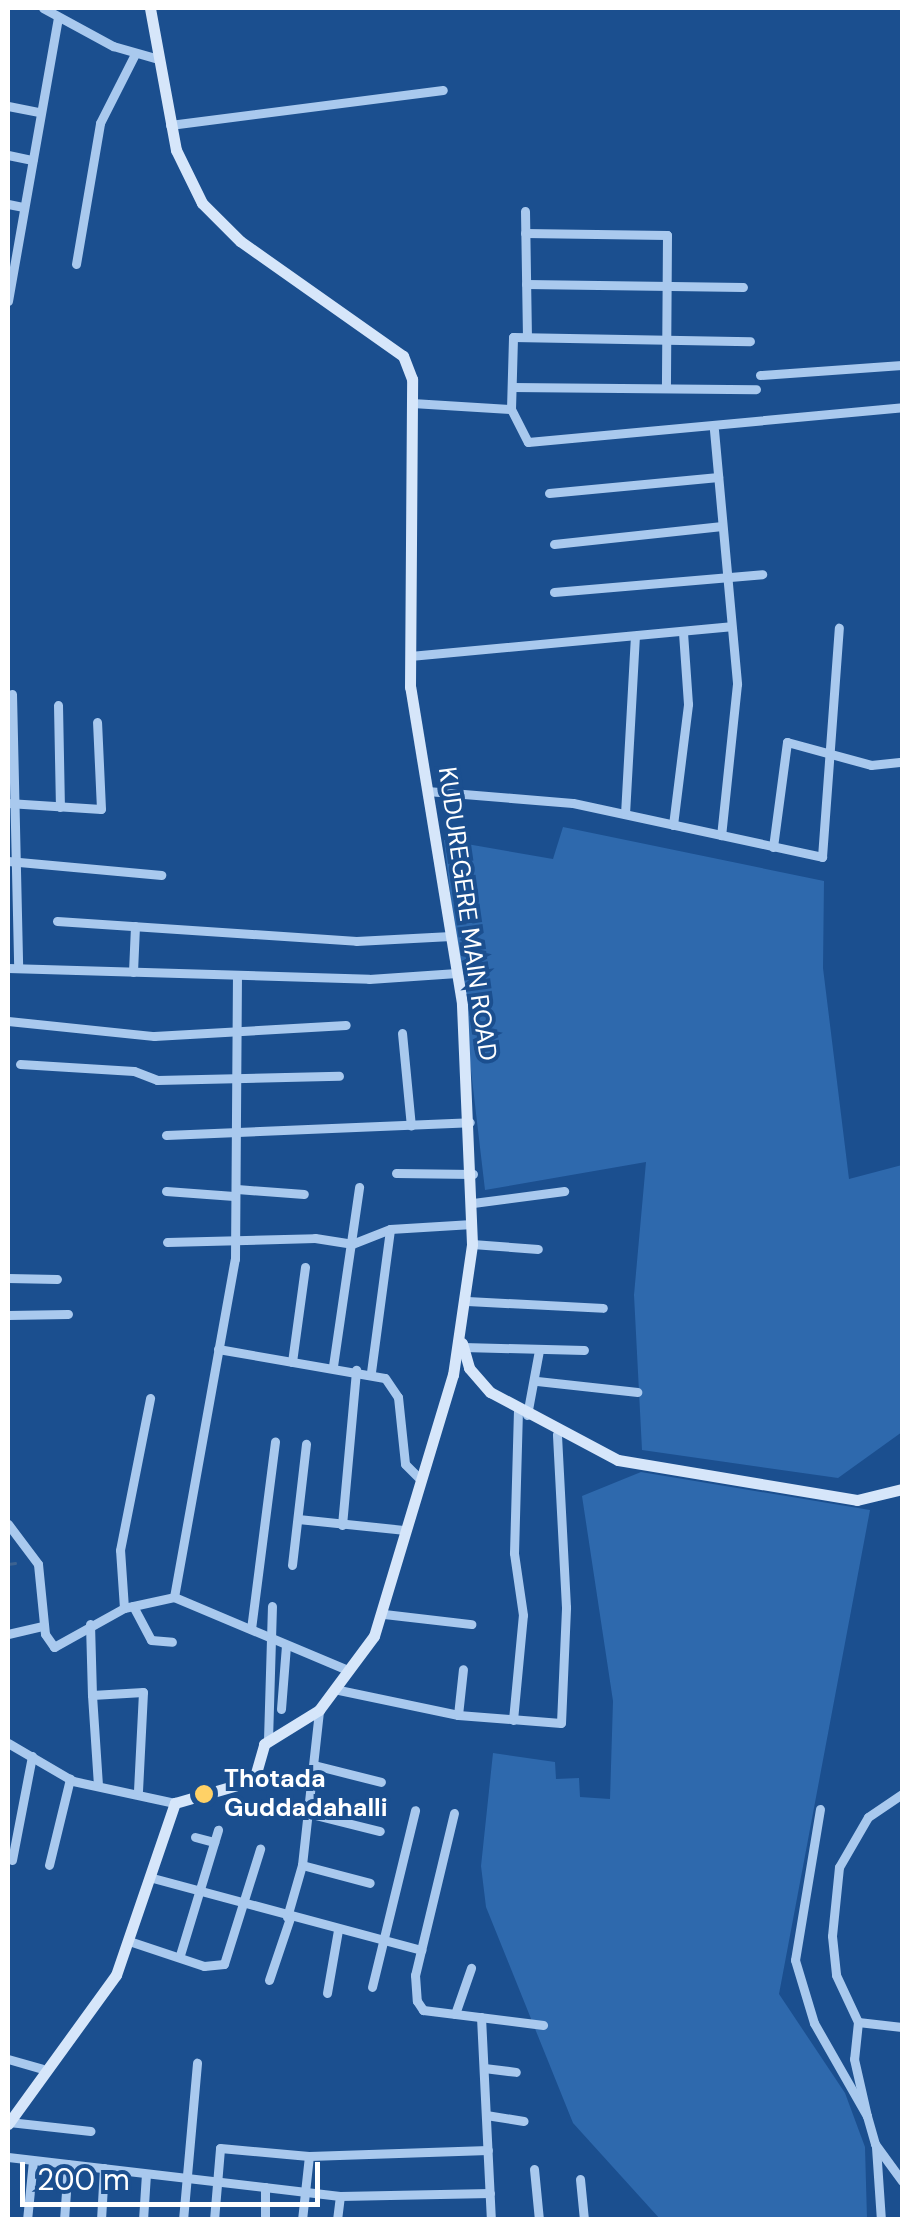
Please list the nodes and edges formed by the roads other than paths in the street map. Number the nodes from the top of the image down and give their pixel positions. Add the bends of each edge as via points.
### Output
1 (150, 8) edge
2 (50, 11) edge
3 (135, 54) junction
4 (156, 58) junction
5 (443, 90) dead end
6 (8, 106) edge
7 (40, 112) junction
8 (170, 125) junction
9 (8, 155) edge
10 (32, 160) junction
11 (8, 204) edge
12 (24, 207) junction
13 (525, 211) dead end
14 (525, 232) junction
15 (12, 252) edge
16 (76, 264) dead end
17 (526, 284) junction
18 (666, 286) junction
19 (743, 287) dead end
20 (8, 301) edge
21 (527, 337) junction
22 (666, 339) junction
23 (750, 341) dead end
24 (902, 366) edge
25 (760, 375) dead end
26 (512, 386) junction
27 (666, 387) junction
28 (756, 389) dead end
29 (412, 403) junction
30 (902, 408) edge
31 (511, 409) junction
32 (714, 430) junction
33 (718, 477) junction
34 (548, 493) dead end
35 (722, 526) junction
36 (554, 544) dead end
37 (762, 574) dead end
38 (727, 576) junction
39 (554, 592) dead end
40 (732, 626) junction
41 (839, 628) dead end
42 (682, 633) junction
43 (635, 638) junction
44 (410, 656) junction
45 (12, 694) dead end
46 (58, 704) dead end
47 (10, 710) edge
48 (97, 722) dead end
49 (829, 754) junction
50 (10, 757) edge
51 (902, 762) edge
52 (428, 792) junction
53 (12, 804) edge
54 (60, 807) junction
55 (625, 814) junction
56 (674, 825) junction
57 (721, 835) junction
58 (772, 846) junction
59 (12, 862) edge
60 (162, 875) dead end
61 (57, 921) dead end
62 (135, 926) junction
63 (13, 928) edge
64 (451, 936) junction
65 (13, 968) edge
66 (133, 972) junction
67 (457, 973) junction
68 (237, 976) junction
69 (8, 1021) edge
70 (346, 1025) dead end
71 (237, 1030) junction
72 (402, 1034) dead end
73 (20, 1064) dead end
74 (240, 1075) junction
75 (339, 1076) dead end
76 (470, 1122) junction
77 (410, 1126) junction
78 (236, 1133) junction
79 (166, 1134) dead end
80 (396, 1173) dead end
81 (473, 1174) junction
82 (359, 1187) dead end
83 (166, 1190) dead end
84 (236, 1192) junction
85 (564, 1192) dead end
86 (304, 1194) dead end
87 (472, 1203) junction
88 (472, 1224) junction
89 (390, 1229) junction
90 (236, 1238) junction
91 (167, 1242) dead end
92 (352, 1244) junction
93 (472, 1244) junction
94 (538, 1249) dead end
95 (305, 1267) dead end
96 (8, 1278) edge
97 (57, 1279) dead end
98 (467, 1301) junction
99 (603, 1308) dead end
100 (68, 1314) dead end
101 (8, 1315) edge
102 (462, 1343) junction
103 (218, 1349) junction
104 (539, 1350) junction
105 (584, 1350) dead end
106 (292, 1362) junction
107 (332, 1366) junction
108 (356, 1370) junction
109 (371, 1372) junction
110 (538, 1382) junction
111 (637, 1392) dead end
112 (150, 1398) dead end
113 (522, 1412) junction
114 (557, 1434) junction
115 (274, 1442) dead end
116 (306, 1444) dead end
117 (421, 1480) junction
118 (902, 1489) edge
119 (298, 1519) junction
120 (8, 1524) edge
121 (342, 1524) junction
122 (405, 1530) junction
123 (292, 1565) dead end
124 (174, 1597) junction
125 (272, 1606) dead end
126 (129, 1607) junction
127 (384, 1614) junction
128 (90, 1624) junction
129 (471, 1624) dead end
130 (44, 1626) junction
131 (251, 1628) junction
132 (8, 1634) edge
133 (269, 1636) junction
134 (172, 1642) dead end
135 (286, 1646) junction
136 (463, 1669) dead end
137 (348, 1670) junction
138 (334, 1690) junction
139 (92, 1695) junction
140 (282, 1709) dead end
141 (319, 1710) junction
142 (458, 1714) junction
143 (513, 1720) junction
144 (268, 1740) junction
145 (8, 1743) edge
146 (32, 1756) junction
147 (314, 1765) junction
148 (70, 1779) junction
149 (381, 1782) dead end
150 (98, 1786) junction
151 (138, 1791) junction
152 (902, 1794) edge
153 (174, 1803) junction
154 (820, 1809) dead end
155 (415, 1810) dead end
156 (308, 1812) junction
157 (454, 1813) dead end
158 (218, 1830) dead end
159 (380, 1831) dead end
160 (194, 1837) dead end
161 (214, 1842) junction
162 (260, 1849) dead end
163 (12, 1860) dead end
164 (49, 1865) dead end
165 (302, 1865) junction
166 (150, 1877) junction
167 (370, 1883) dead end
168 (200, 1892) junction
169 (244, 1905) junction
170 (288, 1918) junction
171 (338, 1930) junction
172 (129, 1941) junction
173 (383, 1941) junction
174 (421, 1950) junction
175 (180, 1955) junction
176 (471, 1968) dead end
177 (269, 1980) dead end
178 (372, 1986) dead end
179 (327, 1993) dead end
180 (454, 2014) junction
181 (481, 2017) junction
182 (858, 2022) junction
183 (542, 2026) dead end
184 (902, 2026) edge
185 (8, 2059) edge
186 (197, 2063) dead end
187 (484, 2068) junction
188 (42, 2069) junction
189 (516, 2072) dead end
190 (14, 2103) edge
191 (486, 2115) junction
192 (867, 2116) junction
193 (524, 2120) dead end
194 (8, 2123) edge
195 (92, 2131) dead end
196 (875, 2144) junction
197 (488, 2150) junction
198 (309, 2156) junction
199 (8, 2157) edge
200 (33, 2161) junction
201 (68, 2164) junction
202 (104, 2168) junction
203 (534, 2169) dead end
204 (146, 2174) junction
205 (186, 2179) junction
206 (580, 2180) dead end
207 (902, 2181) edge
208 (218, 2182) junction
209 (265, 2187) junction
210 (305, 2191) junction
211 (490, 2193) junction
212 (340, 2196) junction
213 (27, 2220) edge
214 (64, 2220) edge
215 (101, 2220) edge
216 (143, 2220) edge
217 (183, 2220) edge
218 (214, 2220) edge
219 (266, 2220) edge
220 (302, 2220) edge
221 (337, 2220) edge
222 (491, 2220) edge
223 (539, 2220) edge
224 (584, 2220) edge
225 (881, 2220) edge

1 - 4 street, KUDUREGERE MAIN ROAD
2 - 3 street
2 - 7 street
3 - 4 street
3 - 16 street via 100,123
4 - 8 street, KUDUREGERE MAIN ROAD
5 - 8 street
6 - 7 street
7 - 10 street
8 - 29 street, KUDUREGERE MAIN ROAD via 202,204 240,241 403,356
9 - 10 street
10 - 12 street
11 - 12 street
12 - 15 street
13 - 14 street
14 - 17 street
14 - 18 street via 667,235
15 - 20 street
17 - 18 street
17 - 21 street
18 - 19 street
18 - 22 street
21 - 22 street
21 - 26 street via 512,337
22 - 23 street
22 - 27 street
24 - 25 street
26 - 27 street
26 - 31 street
27 - 28 street
29 - 31 street
29 - 44 street, KUDUREGERE MAIN ROAD
30 - 32 street via 777,414
31 - 32 street via 528,442
32 - 33 street
33 - 34 street
33 - 35 street
35 - 36 street
35 - 38 street
37 - 38 street
38 - 39 street
38 - 40 street
40 - 42 street
40 - 57 street via 738,723
41 - 49 street
42 - 43 street
42 - 56 street via 688,704
43 - 44 street
43 - 55 street
44 - 52 street, KUDUREGERE MAIN ROAD
45 - 47 street
46 - 54 street
47 - 50 street
48 - 54 street via 100,809
49 - 51 street via 871,765
49 - 58 street via 788,742
49 - 58 street via 822,858
50 - 53 street
52 - 55 street
52 - 64 street, KUDUREGERE MAIN ROAD
53 - 54 street
53 - 59 street
55 - 56 street
56 - 57 street
57 - 58 street
59 - 60 street
59 - 63 street
61 - 62 street
62 - 64 street via 356,942
62 - 66 street
63 - 65 street
64 - 67 street, KUDUREGERE MAIN ROAD
65 - 66 street
66 - 68 street
67 - 68 street
67 - 76 street, KUDUREGERE MAIN ROAD
68 - 71 street
69 - 71 street via 154,1036
70 - 71 street
71 - 74 street
72 - 77 street
73 - 74 street via 134,1071 157,1080
74 - 75 street
74 - 78 street
76 - 77 street
76 - 81 street, KUDUREGERE MAIN ROAD
77 - 78 street
78 - 79 street
78 - 84 street
80 - 81 street
81 - 87 street, KUDUREGERE MAIN ROAD
82 - 92 street
83 - 84 street
84 - 86 street
84 - 90 street
85 - 87 street
87 - 88 street, KUDUREGERE MAIN ROAD
88 - 89 street
88 - 93 street, KUDUREGERE MAIN ROAD
89 - 92 street
89 - 109 street
90 - 91 street
90 - 92 street
90 - 103 street
92 - 107 street
93 - 94 street
93 - 98 street, KUDUREGERE MAIN ROAD
95 - 106 street
96 - 97 street
98 - 99 street
98 - 102 street, KUDUREGERE MAIN ROAD
100 - 101 street
102 - 104 street
102 - 113 street via 490,1392
102 - 117 street, KUDUREGERE MAIN ROAD
103 - 106 street
103 - 124 street
104 - 105 street
104 - 110 street
106 - 107 street
107 - 108 street
108 - 109 street
108 - 121 street
109 - 117 street via 398,1398 405,1464
110 - 111 street
110 - 113 street
112 - 126 street via 120,1550
113 - 114 street
113 - 143 street via 514,1553 523,1615
114 - 118 street via 618,1460 857,1500
114 - 143 street via 566,1607 561,1723
115 - 131 street
116 - 119 street
117 - 122 street, KUDUREGERE MAIN ROAD
119 - 121 street
119 - 123 street
120 - 130 street via 38,1564
121 - 122 street
122 - 127 street, KUDUREGERE MAIN ROAD
124 - 126 street
124 - 131 street
125 - 133 street
126 - 128 street
126 - 134 street via 151,1640
127 - 129 street
127 - 137 street, KUDUREGERE MAIN ROAD
128 - 130 street via 54,1648
128 - 139 street
130 - 132 street
131 - 133 street
133 - 135 street
133 - 144 street
135 - 137 street
135 - 140 street
136 - 142 street
137 - 138 street, KUDUREGERE MAIN ROAD
138 - 141 street, KUDUREGERE MAIN ROAD
138 - 142 street
139 - 150 street
139 - 151 street via 143,1692
141 - 144 street, KUDUREGERE MAIN ROAD
141 - 147 street
142 - 143 street
144 - 153 street via 254,1780
145 - 146 street
146 - 148 street
146 - 163 street
147 - 149 street
147 - 156 street
148 - 150 street
148 - 164 street
150 - 151 street
151 - 153 street
152 - 182 street via 868,1817 839,1867 834,1955
153 - 166 street
154 - 192 street via 796,1960 814,2023
155 - 173 street
156 - 159 street
156 - 165 street
157 - 174 street
158 - 161 street
160 - 161 street
161 - 168 street
162 - 169 street
165 - 167 street
165 - 170 street
166 - 168 street
166 - 172 street
168 - 169 street
168 - 175 street
169 - 170 street
169 - 175 street via 224,1964
170 - 171 street
170 - 177 street
171 - 173 street
171 - 179 street
172 - 175 street
172 - 188 street via 96,2004
173 - 174 street
173 - 178 street
174 - 180 street via 417,2001
176 - 180 street
180 - 181 street
181 - 183 street
181 - 187 street
182 - 184 street
182 - 192 street via 854,2060
185 - 188 street
186 - 205 street
187 - 189 street
187 - 191 street
188 - 190 street
190 - 194 street
191 - 193 street
191 - 197 street
192 - 196 street
194 - 195 street
196 - 207 street
196 - 225 street
197 - 198 street
197 - 211 street
198 - 208 street via 224,2146
198 - 210 street
199 - 200 street
200 - 201 street
200 - 213 street
201 - 202 street
201 - 214 street
202 - 204 street
202 - 215 street
203 - 223 street
204 - 205 street
204 - 216 street
205 - 208 street
205 - 217 street
206 - 224 street
208 - 209 street
208 - 218 street
209 - 210 street
209 - 219 street
210 - 212 street
210 - 220 street
211 - 212 street
211 - 222 street
212 - 221 street

